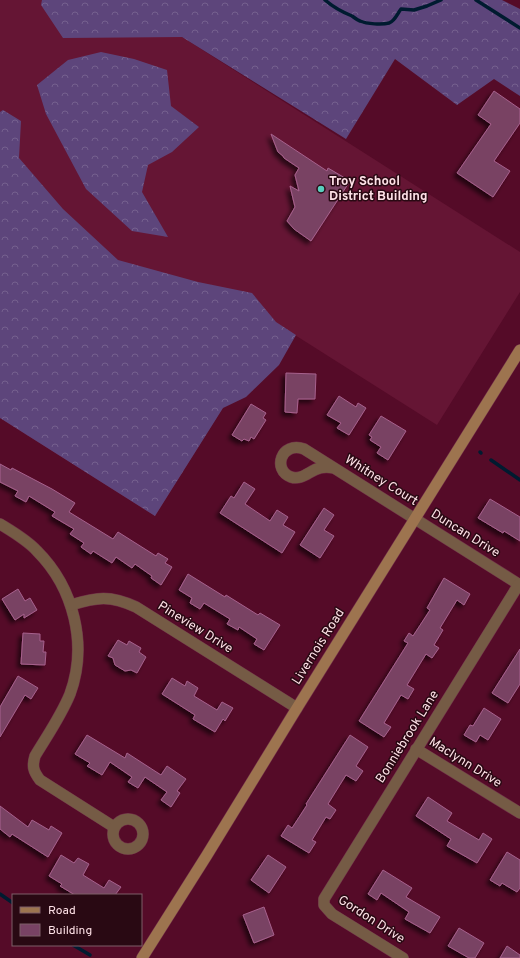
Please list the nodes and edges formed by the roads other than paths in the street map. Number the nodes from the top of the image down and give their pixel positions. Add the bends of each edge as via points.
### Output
1 (520, 350) edge
2 (333, 468) dead end
3 (415, 519) junction
4 (0, 524) edge
5 (519, 584) edge
6 (71, 605) junction
7 (297, 708) junction
8 (416, 749) junction
9 (520, 813) edge
10 (114, 827) dead end
11 (324, 905) joint
12 (142, 958) edge
13 (403, 958) edge

1 - 3 main road, Livernois Road
2 - 3 street, Whitney Court
3 - 5 street, Duncan Drive
3 - 7 main road, Livernois Road
4 - 6 street via 29,543 43,557 54,571
5 - 8 street, Bonniebrook Lane
6 - 7 street, Pineview Drive via 103,598 124,601
6 - 10 street via 78,637 75,678 63,709 35,756 33,769 40,780
7 - 12 main road, Livernois Road
8 - 9 street, Maclynn Drive
8 - 11 street, Bonniebrook Lane via 326,895
11 - 13 street, Gordon Drive via 332,914

